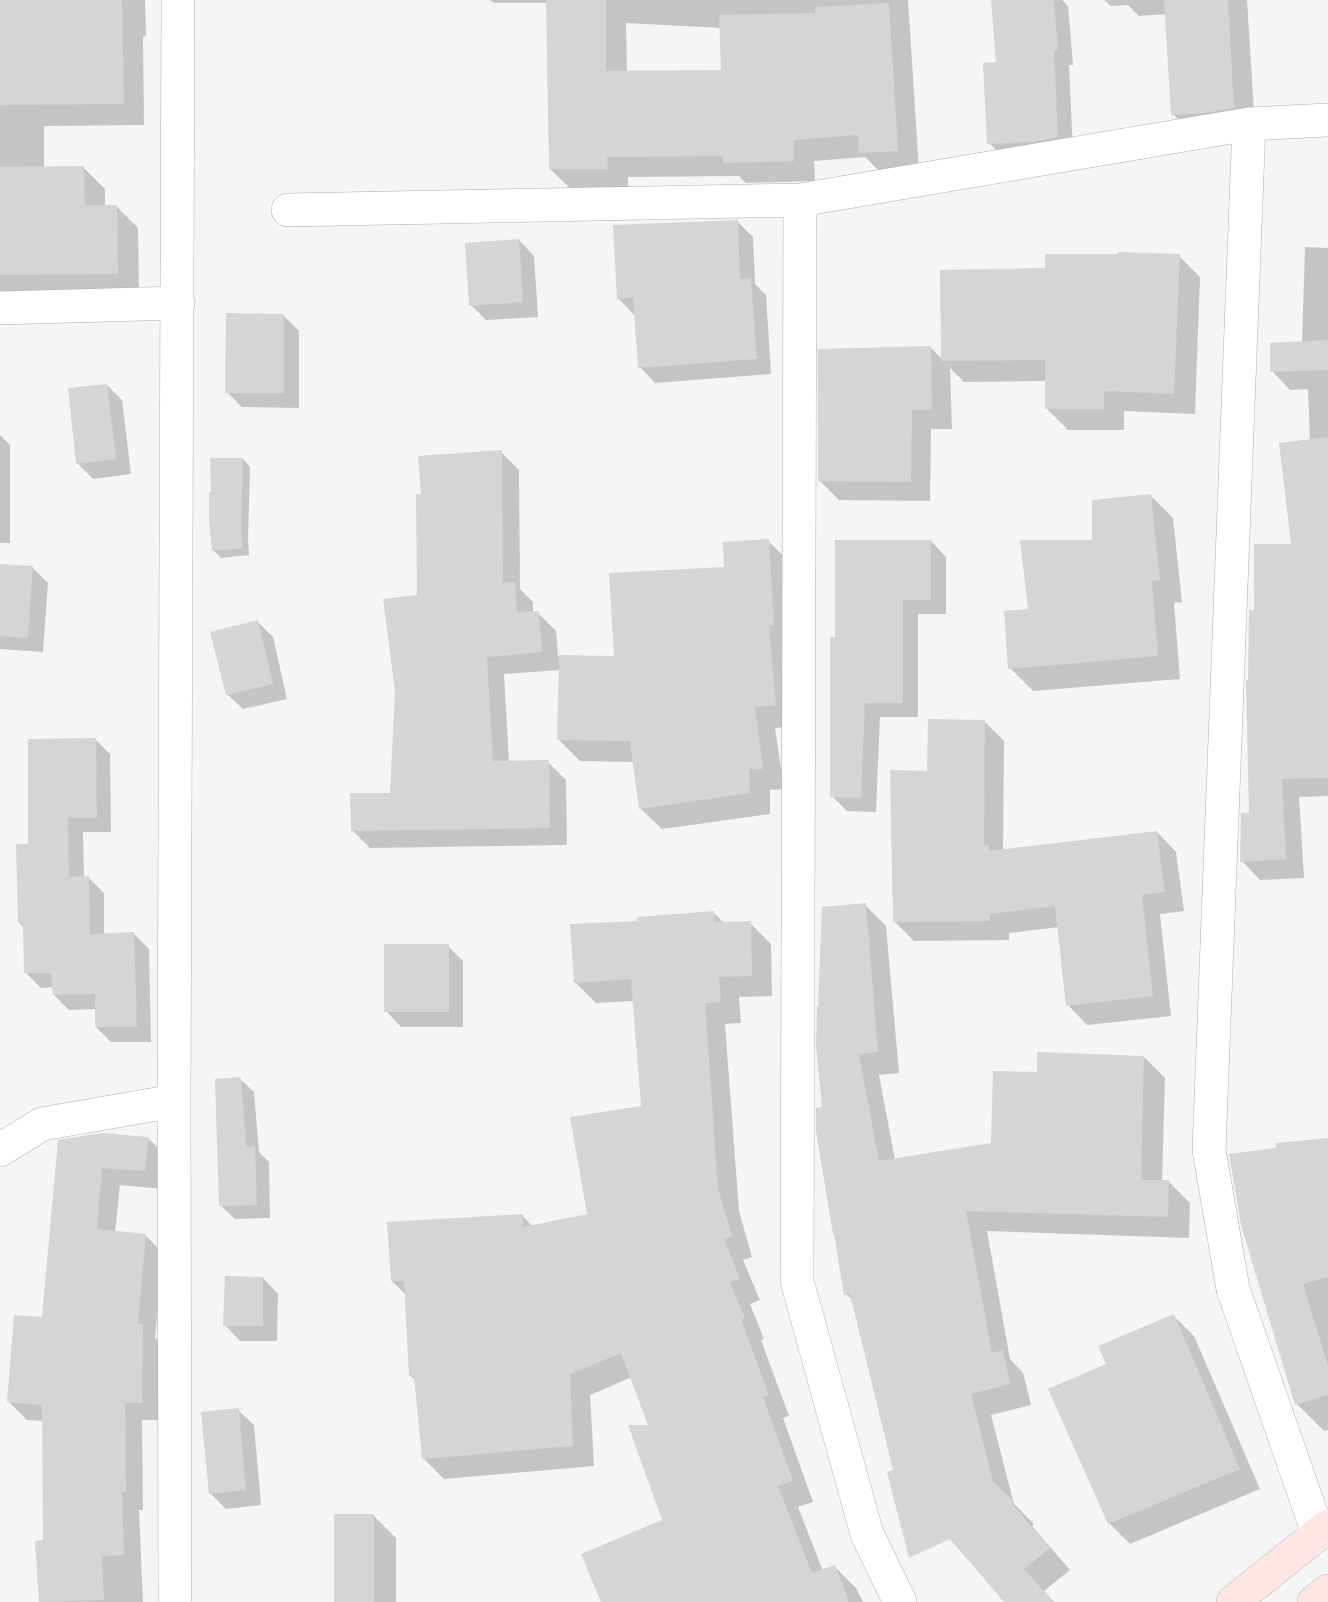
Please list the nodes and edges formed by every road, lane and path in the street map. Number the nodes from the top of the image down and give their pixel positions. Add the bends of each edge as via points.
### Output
1 (178, 0) edge
2 (1328, 120) edge
3 (1249, 124) junction
4 (800, 200) junction
5 (288, 210) dead end
6 (178, 303) junction
7 (0, 308) edge
8 (174, 1101) junction
9 (0, 1150) edge
10 (1323, 1529) edge
11 (1328, 1591) edge
12 (175, 1602) edge
13 (900, 1602) edge
14 (1233, 1602) edge
15 (1314, 1602) edge

1 - 6 street
2 - 3 street
3 - 4 street
3 - 10 street via 1209,1150 1233,1289
4 - 5 street
4 - 13 street via 797,1281 867,1534
6 - 7 street
6 - 8 street
8 - 9 street via 42,1125
8 - 12 street
10 - 14 main road
11 - 15 main road

